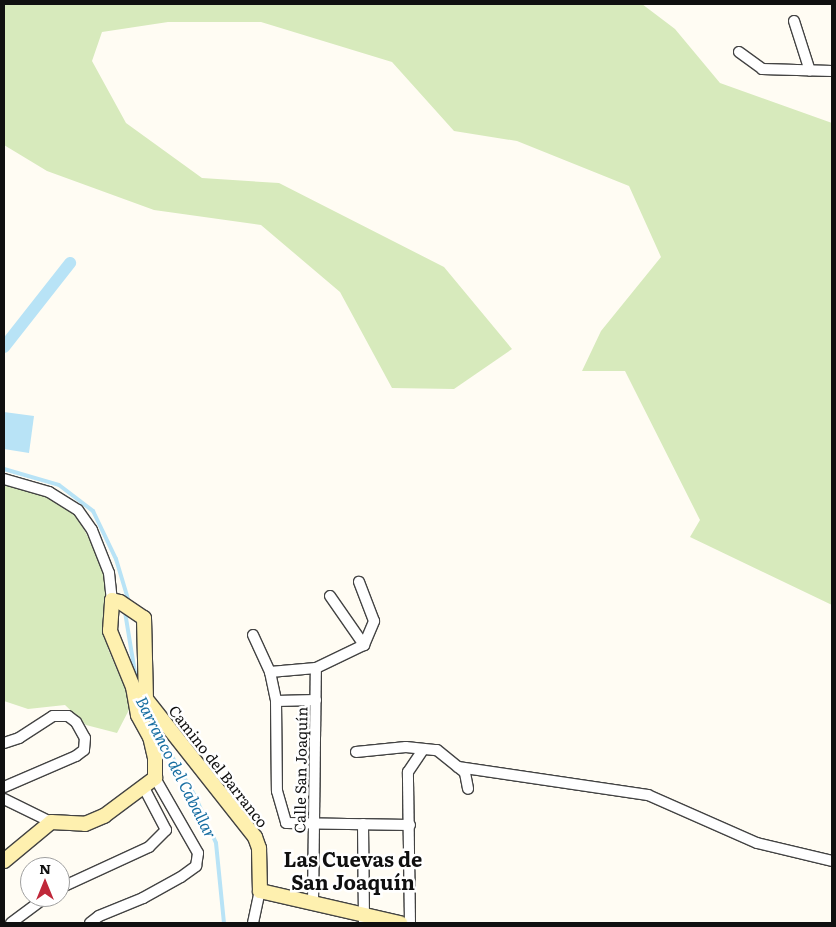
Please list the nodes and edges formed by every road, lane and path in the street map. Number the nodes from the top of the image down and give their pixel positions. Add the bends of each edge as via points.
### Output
1 (794, 22) dead end
2 (740, 52) dead end
3 (810, 71) junction
4 (832, 71) edge
5 (4, 479) edge
6 (358, 582) dead end
7 (330, 596) dead end
8 (116, 601) junction
9 (253, 635) dead end
10 (364, 645) junction
11 (316, 668) junction
12 (270, 672) junction
13 (316, 700) junction
14 (276, 702) junction
15 (4, 743) edge
16 (422, 751) junction
17 (356, 752) dead end
18 (458, 767) junction
19 (155, 778) junction
20 (142, 786) junction
21 (4, 787) edge
22 (468, 789) dead end
23 (4, 799) edge
24 (51, 822) junction
25 (313, 824) junction
26 (363, 824) junction
27 (410, 825) junction
28 (4, 861) edge
29 (832, 862) edge
30 (70, 883) edge
31 (260, 890) junction
32 (313, 903) junction
33 (33, 907) edge
34 (363, 919) edge
35 (11, 923) edge
36 (90, 923) edge
37 (252, 923) edge
38 (400, 923) edge
39 (410, 923) edge

1 - 3 street
2 - 3 street via 762,69
3 - 4 street
5 - 8 street via 49,492 78,510 92,530
6 - 10 street via 374,621
7 - 10 street
8 - 19 street via 110,631 133,687 138,715 150,737
8 - 31 street, Camino del Barranco via 144,618 147,637 146,698 255,837 259,848
9 - 12 street
10 - 11 street
11 - 12 street
11 - 13 street, Calle San Joaquín
12 - 14 street
13 - 14 street
13 - 25 street, Calle San Joaquín
14 - 25 street via 277,791 286,823
15 - 21 street via 19,738 53,716 68,716 76,722 85,738 84,750 76,756
16 - 17 street via 406,747
16 - 18 street via 437,750
16 - 27 street via 408,772
18 - 22 street via 465,773
18 - 29 street via 648,795 757,843
19 - 20 street
19 - 36 street via 198,853 196,866 143,898
20 - 24 street via 104,816 85,824
20 - 30 street via 166,830 149,847
23 - 24 street
24 - 28 street
25 - 26 street
25 - 32 street, Calle San Joaquín
26 - 27 street
26 - 34 street
27 - 39 street
31 - 32 street
31 - 37 street
32 - 34 street
33 - 35 street
34 - 38 street

